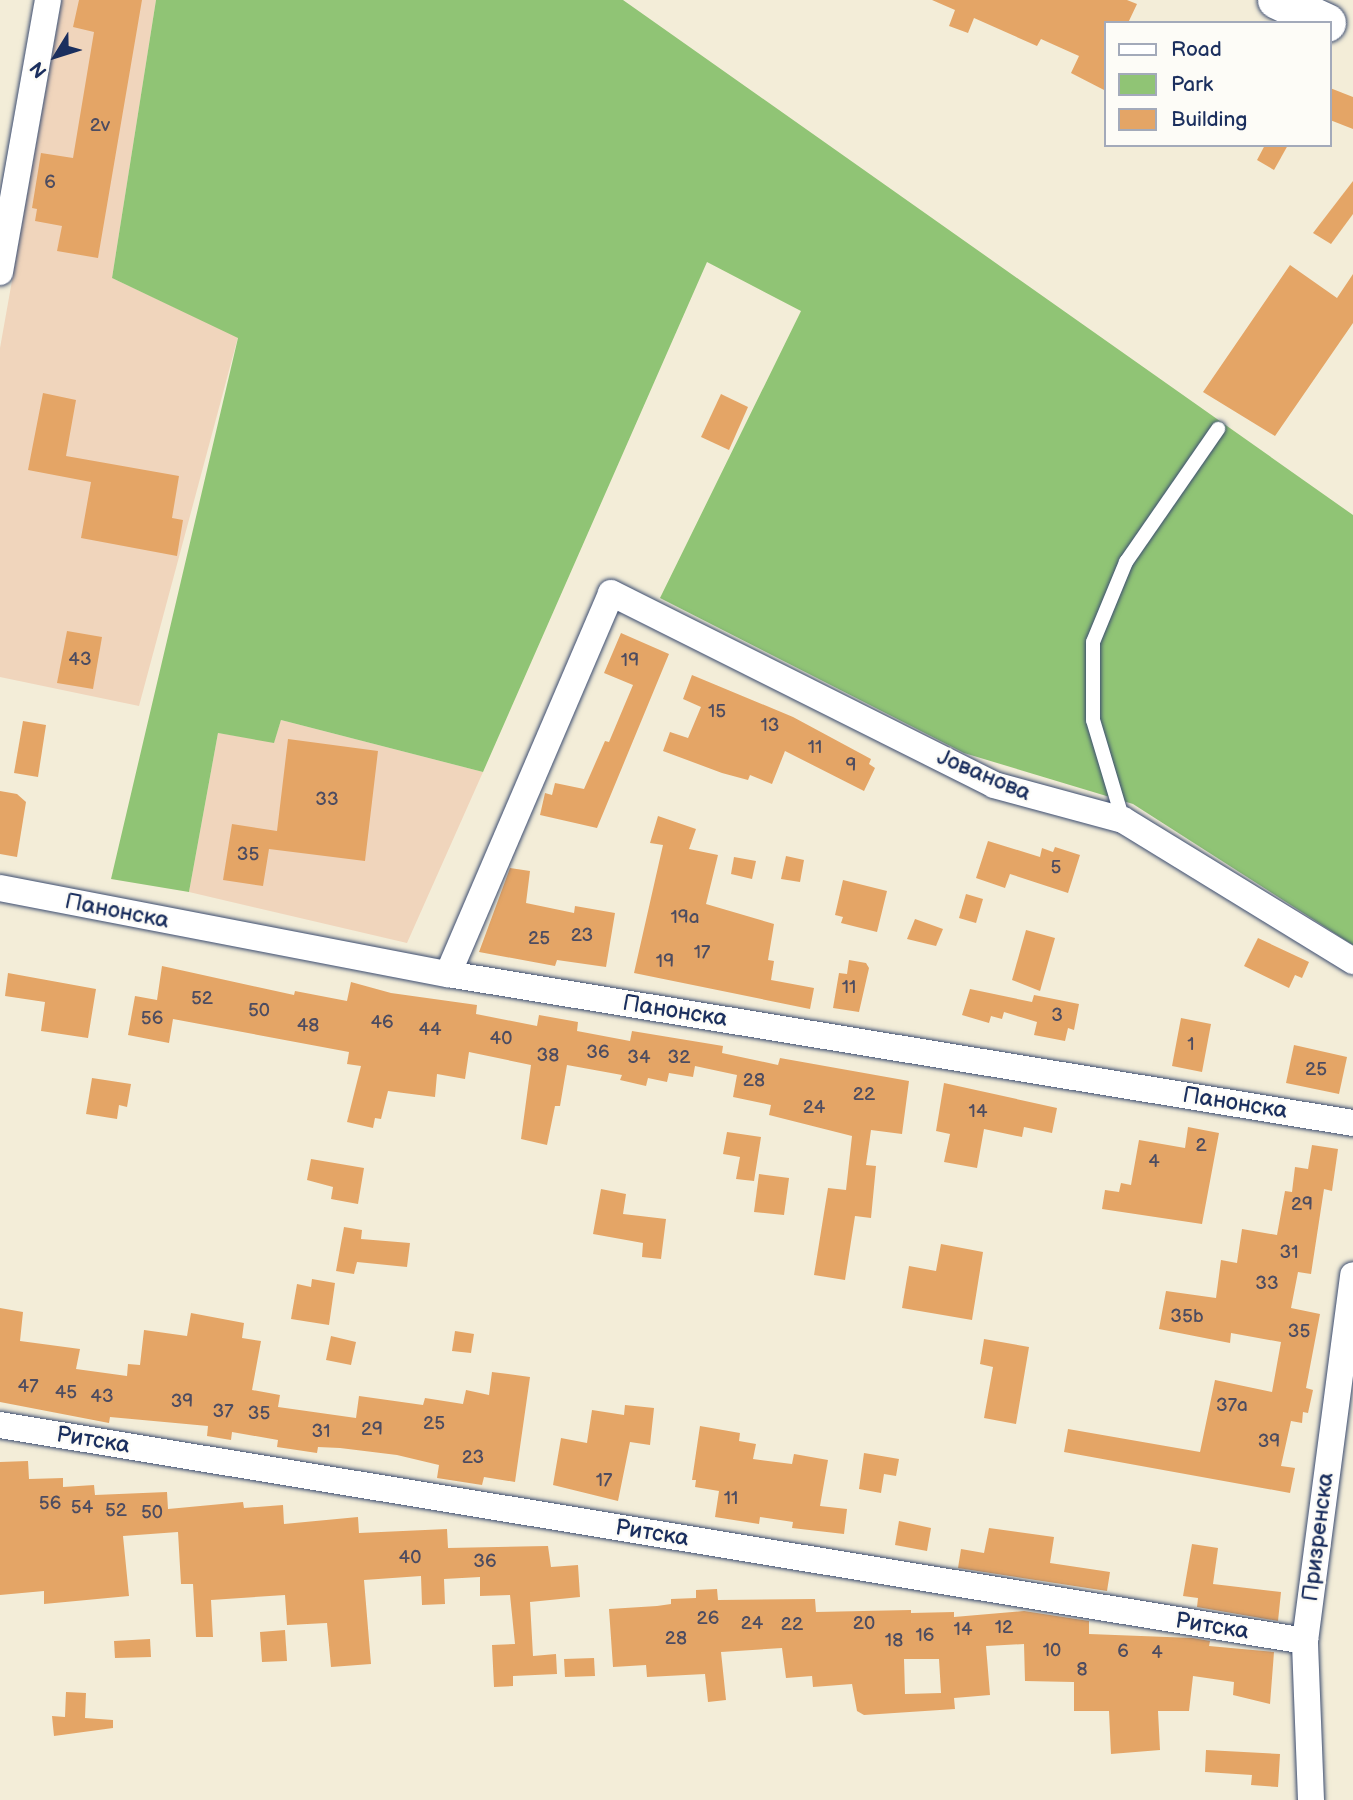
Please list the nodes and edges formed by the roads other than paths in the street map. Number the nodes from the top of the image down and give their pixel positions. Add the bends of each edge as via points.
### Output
1 (48, 0) edge
2 (1277, 0) edge
3 (1324, 21) edge
4 (1332, 24) edge
5 (1353, 34) edge
6 (0, 267) edge
7 (1218, 429) dead end
8 (1122, 820) junction
9 (0, 888) edge
10 (1353, 961) edge
11 (448, 974) junction
12 (1353, 1123) edge
13 (1353, 1275) edge
14 (0, 1425) edge
15 (1305, 1642) junction
16 (1311, 1800) edge

1 - 6 street
2 - 3 street
4 - 5 street
7 - 8 lane via 1126,562 1101,613 1093,642 1093,720
8 - 10 street, Јованова
8 - 11 street, Јованова via 993,785 611,593
9 - 11 street, Панонска
11 - 12 street, Панонска
13 - 15 street, Призренска
14 - 15 street, Ритска
15 - 16 street, Призренска

